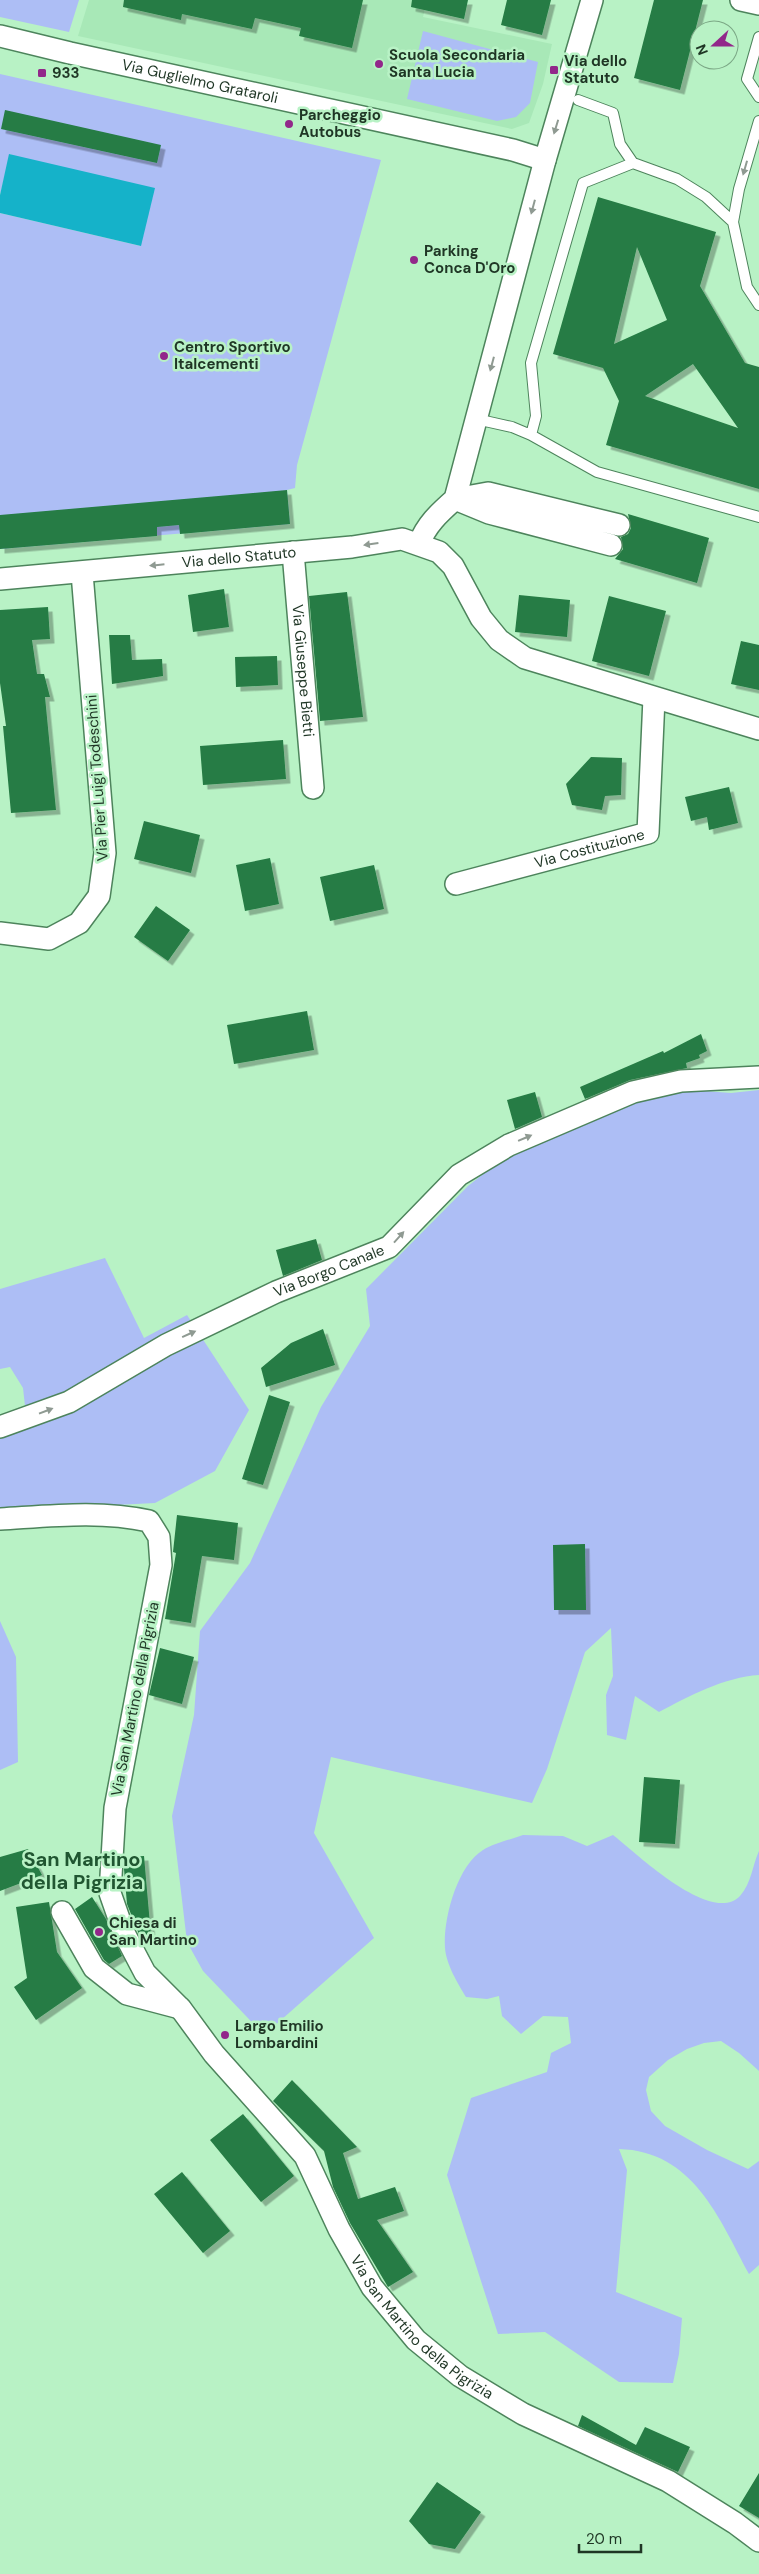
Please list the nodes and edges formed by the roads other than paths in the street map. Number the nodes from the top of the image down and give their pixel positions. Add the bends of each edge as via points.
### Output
1 (592, 0) edge
2 (741, 0) edge
3 (759, 4) edge
4 (0, 36) edge
5 (759, 37) edge
6 (572, 97) junction
7 (759, 97) edge
8 (759, 121) edge
9 (545, 160) junction
10 (633, 163) junction
11 (732, 222) junction
12 (759, 305) edge
13 (476, 419) junction
14 (531, 435) junction
15 (455, 499) junction
16 (759, 517) edge
17 (619, 525) dead end
18 (419, 544) junction
19 (611, 545) dead end
20 (294, 552) junction
21 (82, 573) junction
22 (0, 579) edge
23 (654, 698) junction
24 (759, 729) edge
25 (312, 788) dead end
26 (456, 884) dead end
27 (0, 933) edge
28 (759, 1077) edge
29 (0, 1427) edge
30 (0, 1519) edge
31 (62, 1912) dead end
32 (180, 2008) junction
33 (759, 2541) edge

1 - 6 street
2 - 3 street
4 - 9 street, Via Guglielmo Grataroli
5 - 7 lane via 747,79
6 -> 9 street
6 - 10 lane via 613,113 620,144
8 -> 11 lane
9 -> 13 street
10 - 11 lane via 677,179 706,197
10 - 14 lane via 583,183 531,363 536,416
11 - 12 lane via 747,287
13 - 14 lane
13 - 15 street
14 - 16 lane via 597,472
15 - 17 street via 488,493
15 - 18 street via 436,515
15 - 19 street via 488,514
18 -> 20 street, Via dello Statuto via 402,539
18 - 23 street via 439,552 453,566 481,618 499,640 525,658
20 -> 21 street, Via dello Statuto
20 - 25 street, Via Giuseppe Bietti
21 - 22 street, Via dello Statuto
21 - 27 street, Via Pier Luigi Todeschini via 105,853 99,896 79,923 49,939
23 - 24 street
23 - 26 street, Via Costituzione via 648,833
29 -> 28 street, Via Borgo Canale via 69,1402 166,1345 276,1292 389,1247 458,1175 509,1145 633,1092 681,1081
30 - 32 street, Via San Martino della Pigrizia via 87,1514 127,1516 149,1521 159,1537 161,1565 114,1808 110,1894 124,1933 145,1973
31 - 32 street via 94,1968 127,1994
32 - 33 street, Via San Martino della Pigrizia via 214,2054 306,2156 372,2287 416,2340 460,2376 523,2414 668,2481

